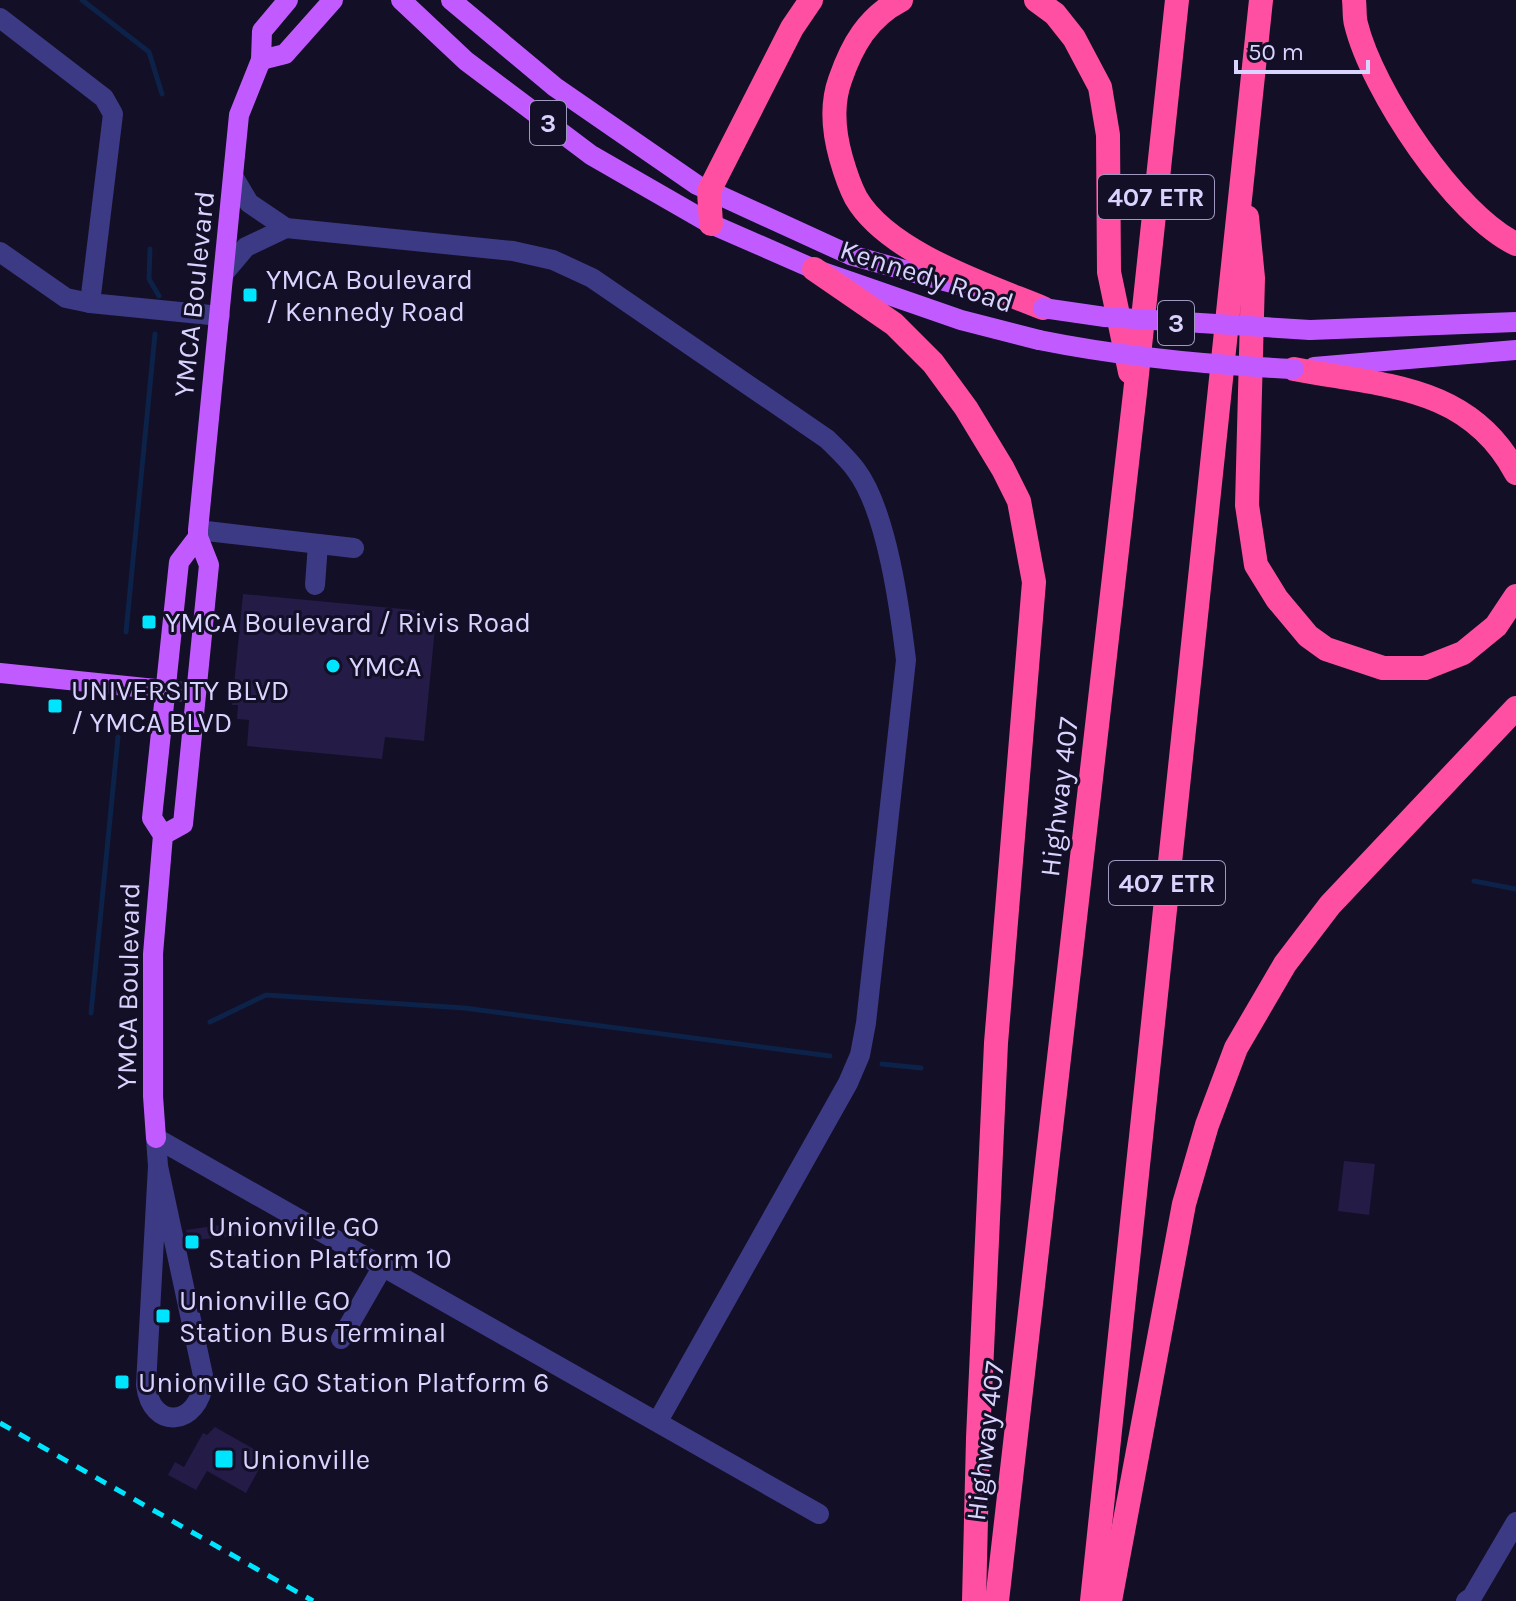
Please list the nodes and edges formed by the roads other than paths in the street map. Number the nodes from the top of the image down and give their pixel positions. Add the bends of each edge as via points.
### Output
1 (288, 0) edge
2 (333, 0) edge
3 (401, 0) edge
4 (451, 0) edge
5 (811, 0) edge
6 (901, 0) edge
7 (1036, 0) edge
8 (1177, 0) edge
9 (1261, 0) edge
10 (1354, 0) edge
11 (0, 18) edge
12 (261, 60) junction
13 (1242, 166) junction
14 (233, 176) junction
15 (709, 191) junction
16 (711, 224) junction
17 (286, 228) junction
18 (1516, 244) edge
19 (0, 252) edge
20 (814, 269) junction
21 (224, 273) junction
22 (90, 303) junction
23 (1043, 308) junction
24 (220, 316) junction
25 (1516, 322) edge
26 (1516, 350) edge
27 (1294, 369) junction
28 (1135, 393) junction
29 (1516, 473) edge
30 (198, 534) junction
31 (318, 544) junction
32 (354, 548) dead end
33 (315, 585) dead end
34 (1516, 596) edge
35 (0, 673) edge
36 (165, 690) junction
37 (196, 693) junction
38 (1516, 708) edge
39 (163, 835) junction
40 (156, 1138) junction
41 (158, 1166) junction
42 (383, 1266) junction
43 (341, 1339) dead end
44 (658, 1421) junction
45 (819, 1514) dead end
46 (1516, 1522) edge
47 (974, 1601) edge
48 (997, 1601) edge
49 (1092, 1601) edge
50 (1110, 1601) edge
51 (1466, 1601) edge

1 - 12 main road, YMCA Boulevard via 262,31
2 - 12 main road via 285,54
3 - 16 main road, Kennedy Road / 3 via 466,61 591,155
4 - 15 main road, Kennedy Road / 3 via 555,87
5 - 15 highway
6 - 23 highway via 868,24 849,53 835,93 835,136 846,178 857,200 896,238 946,268
7 - 28 highway via 1074,38 1100,87 1108,135 1109,272
8 - 28 highway, Highway 407 / 407 ETR
9 - 13 highway, 407 ETR
10 - 18 highway via 1356,25 1382,90 1426,157 1460,200
11 - 22 street via 104,98 113,114
12 - 14 main road, YMCA Boulevard via 239,115
13 - 34 highway via 1253,278 1247,505 1256,565 1277,599 1326,649 1383,668 1425,668 1463,653 1496,626
13 - 49 highway, 407 ETR
14 - 17 street via 249,203
14 - 21 main road, YMCA Boulevard
15 - 16 highway
15 - 23 main road, Kennedy Road / 3 via 850,255
16 - 20 main road, Kennedy Road / 3
17 - 21 street via 246,247
17 - 44 street via 513,251 553,260 592,278 827,439 858,472 880,526 906,660 860,1055
19 - 22 street via 66,298
20 - 27 main road, Kennedy Road / 3, bridge via 961,320 1039,340 1115,354
20 - 47 highway via 894,324 933,363 966,408 1019,501 1034,582 996,1043
21 - 24 main road, YMCA Boulevard
22 - 24 street
23 - 25 main road, Kennedy Road / 3, bridge via 1310,330
24 - 30 main road, YMCA Boulevard
26 - 27 main road, Kennedy Road / 3
27 - 29 highway via 1427,394 1482,426
28 - 48 highway, Highway 407 / 407 ETR
30 - 31 street
30 - 36 main road, YMCA Boulevard via 179,562
30 - 37 main road, YMCA Boulevard via 209,565
31 - 32 street
31 - 33 street
35 - 36 main road
36 - 37 street
36 - 39 main road, YMCA Boulevard via 152,818
37 - 39 main road, YMCA Boulevard via 183,824
38 - 50 highway via 1330,905 1285,964 1236,1048 1184,1204
39 - 40 main road, YMCA Boulevard via 153,954
40 - 41 street
40 - 42 street
41 - 41 street via 146,1385 153,1408 174,1417 197,1407 204,1380
42 - 43 street
42 - 44 street
44 - 45 street
46 - 51 street

